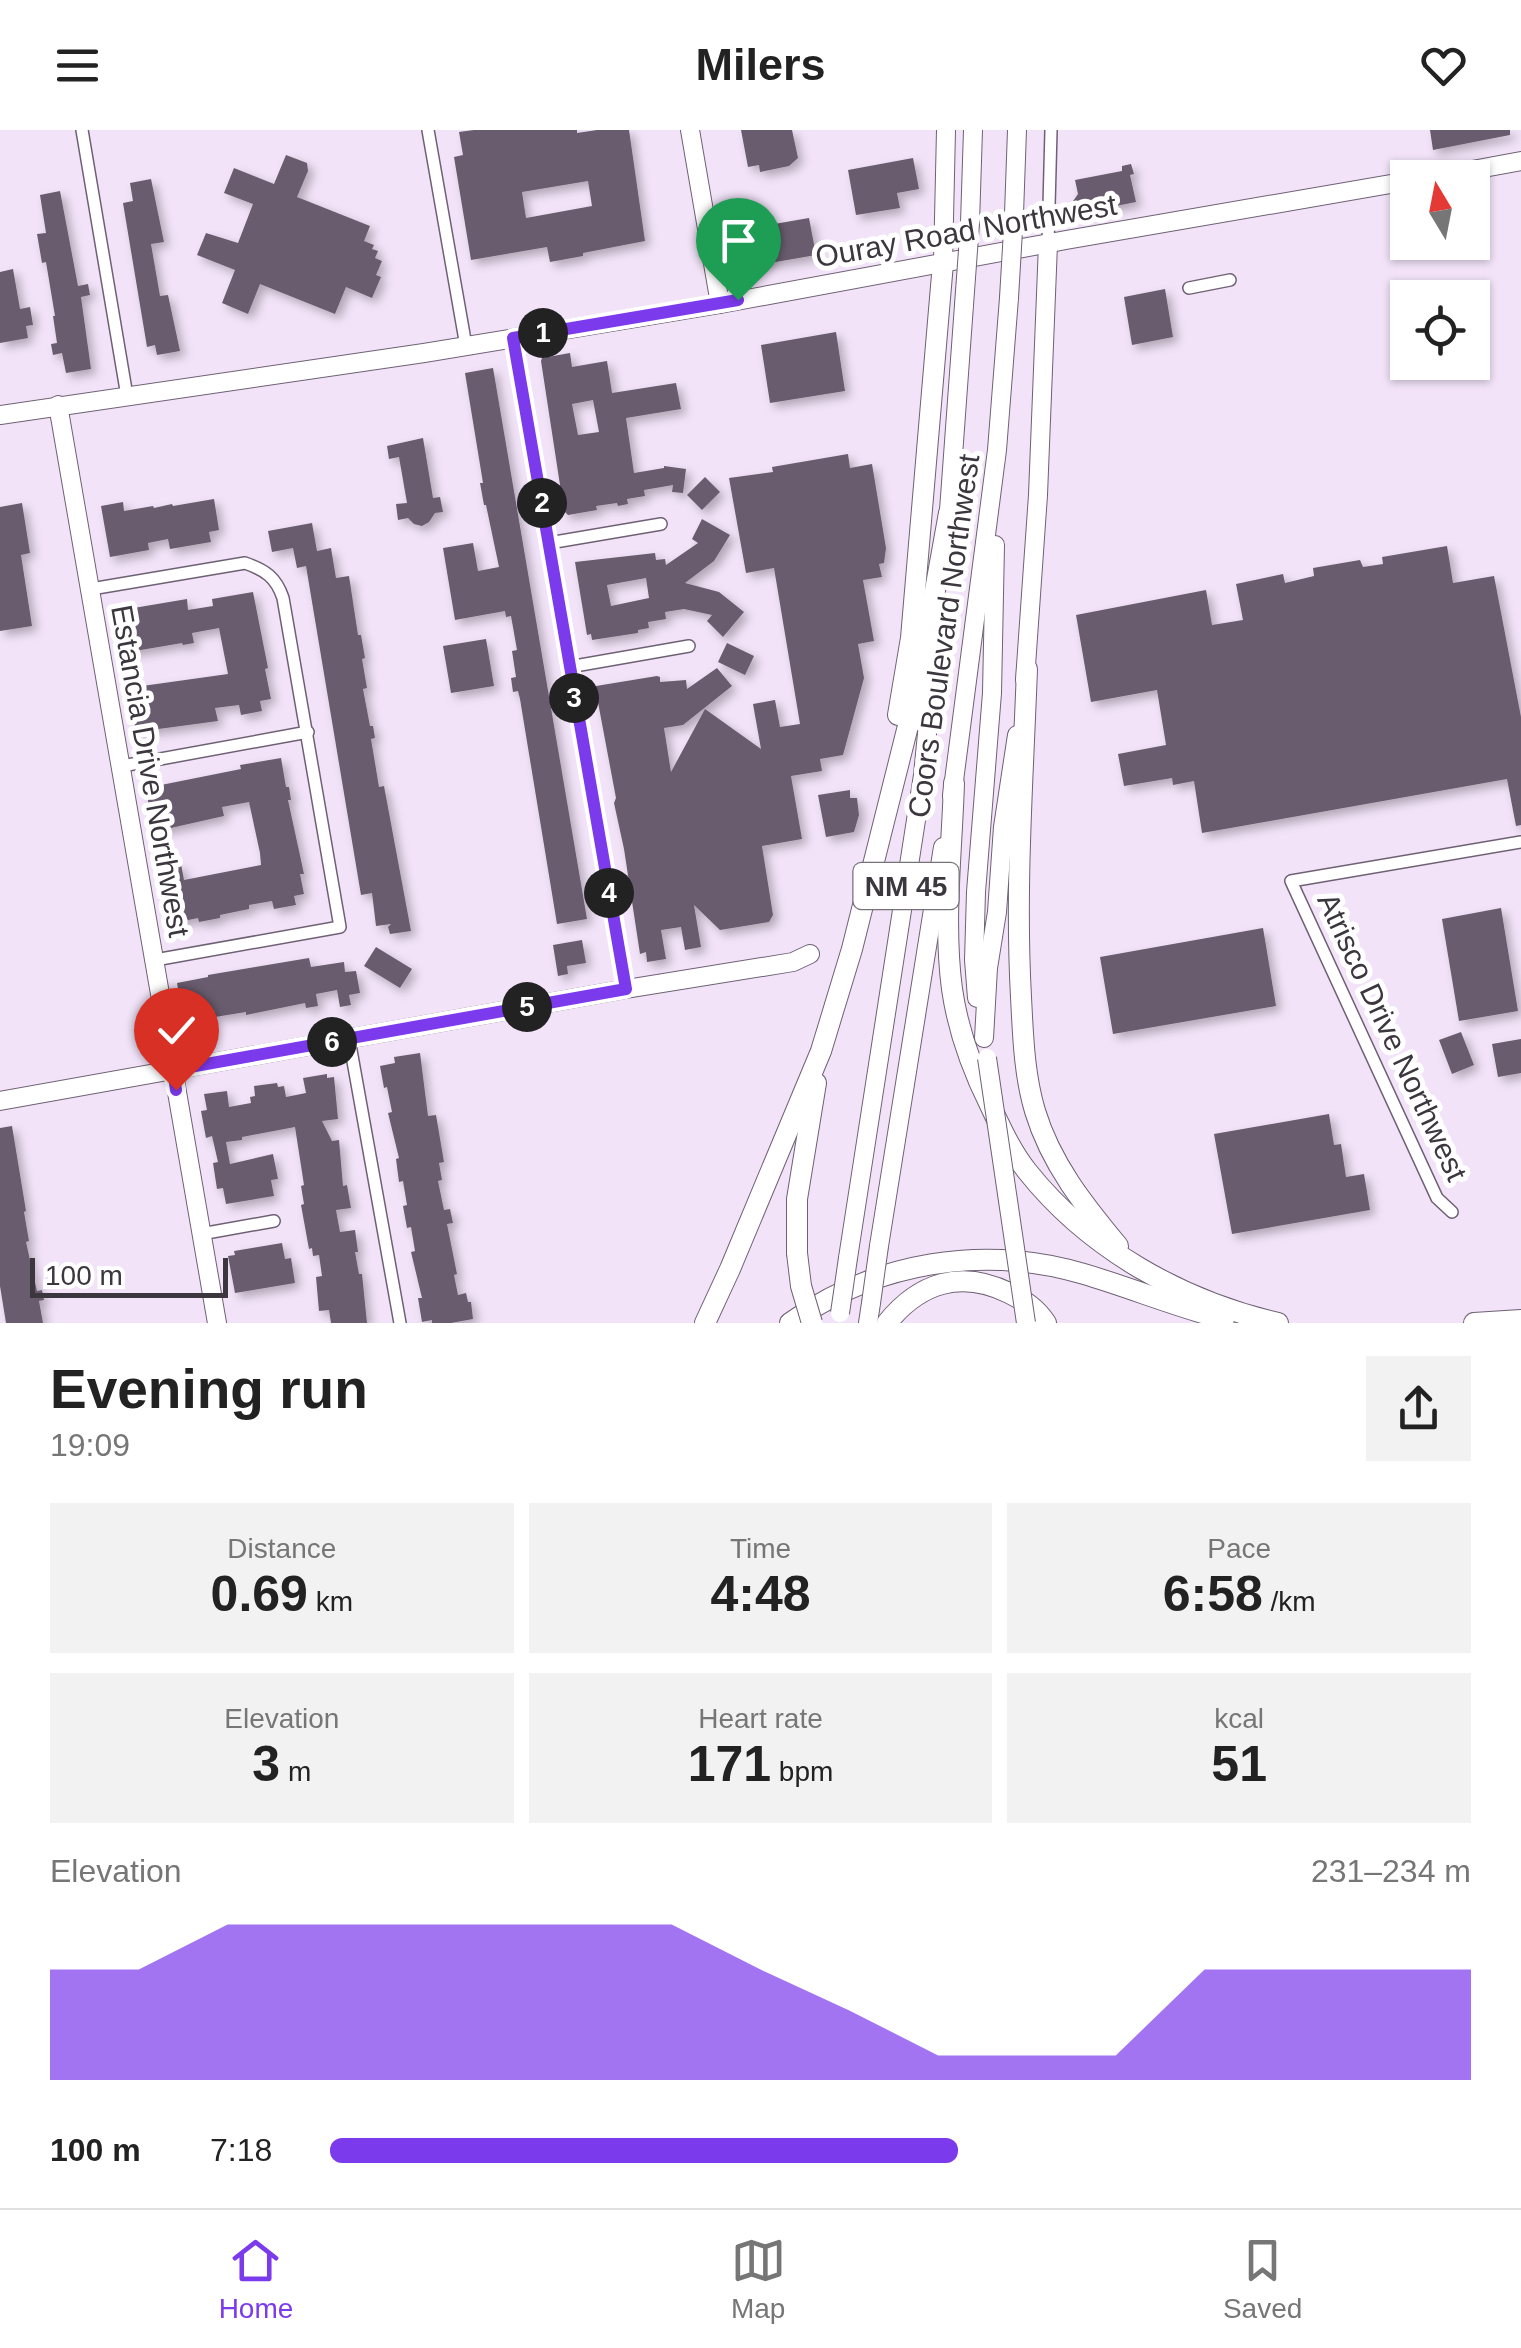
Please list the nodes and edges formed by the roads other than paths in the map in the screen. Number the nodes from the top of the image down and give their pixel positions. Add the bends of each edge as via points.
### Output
1 (82, 130) edge
2 (428, 130) edge
3 (690, 130) edge
4 (946, 130) edge
5 (972, 130) edge
6 (1017, 130) edge
7 (1050, 130) edge
8 (1521, 160) edge
9 (1490, 166) edge
10 (1390, 185) edge
11 (1048, 244) junction
12 (943, 262) junction
13 (1230, 280) dead end
14 (1190, 288) dead end
15 (720, 304) junction
16 (513, 338) junction
17 (466, 346) junction
18 (127, 396) junction
19 (58, 406) junction
20 (0, 415) edge
21 (997, 450) junction
22 (949, 513) junction
23 (661, 524) dead end
24 (549, 543) junction
25 (92, 589) junction
26 (689, 646) dead end
27 (569, 667) junction
28 (1027, 669) junction
29 (308, 732) junction
30 (122, 766) junction
31 (896, 776) junction
32 (954, 782) junction
33 (1521, 842) edge
34 (810, 954) dead end
35 (155, 960) junction
36 (626, 989) junction
37 (984, 1038) junction
38 (349, 1039) junction
39 (821, 1051) junction
40 (173, 1070) junction
41 (0, 1101) edge
42 (1452, 1212) dead end
43 (274, 1221) dead end
44 (201, 1234) junction
45 (1132, 1263) junction
46 (839, 1318) edge
47 (1521, 1320) edge
48 (216, 1323) edge
49 (400, 1323) edge
50 (704, 1323) edge
51 (790, 1323) edge
52 (812, 1323) edge
53 (868, 1323) edge
54 (887, 1323) edge
55 (1026, 1323) edge
56 (1046, 1323) edge
57 (1240, 1323) edge
58 (1278, 1323) edge
59 (1474, 1323) edge

1 - 18 street
2 - 17 street
3 - 15 main road
4 - 12 main road
5 - 22 main road, Coors Boulevard Northwest / NM 45, bridge
6 - 21 main road, Coors Boulevard Northwest / NM 45, bridge
7 - 11 street
8 - 9 main road
10 - 11 main road, Ouray Road Northwest
11 - 12 main road, Ouray Road Northwest
11 - 28 main road
12 - 15 main road, Ouray Road Northwest
12 - 31 highway via 911,638 893,749
13 - 14 street
15 - 16 main road, Ouray Road Northwest
16 - 17 main road, Ouray Road Northwest
16 - 24 street
17 - 18 main road, Ouray Road Northwest
18 - 19 main road, Ouray Road Northwest
19 - 20 main road, Ouray Road Northwest
19 - 25 main road, Estancia Drive Northwest
21 - 32 main road, Coors Boulevard Northwest / NM 45
21 - 37 main road via 992,694 974,946
22 - 31 highway
22 - 46 main road, Coors Boulevard Northwest / NM 45, bridge via 923,775
23 - 24 street
24 - 27 street
25 - 29 street via 245,563 271,575 280,587
25 - 30 main road, Estancia Drive Northwest
26 - 27 street
27 - 36 street
28 - 37 main road via 1003,826
28 - 45 highway via 1018,910 1025,1061 1055,1160
29 - 30 street
29 - 35 street via 340,927
30 - 35 main road, Estancia Drive Northwest
31 - 39 highway
32 - 45 highway via 948,946 966,1054 1028,1172 1088,1233
32 - 53 main road, Coors Boulevard Northwest / NM 45, bridge
33 - 42 street, Atrisco Drive Northwest via 1291,881 1438,1198
34 - 36 main road
35 - 40 main road, Estancia Drive Northwest
36 - 38 main road
37 - 55 main road, bridge
38 - 40 main road
38 - 49 street
39 - 50 highway
39 - 52 highway, bridge via 797,1199 797,1253
40 - 41 main road
40 - 44 main road, Estancia Drive Northwest
43 - 44 street
44 - 48 main road, Estancia Drive Northwest
45 - 58 highway via 1180,1289
47 - 59 highway
51 - 57 highway via 887,1274 937,1262 1000,1260 1068,1270
54 - 56 highway via 919,1293 967,1281 1020,1298

